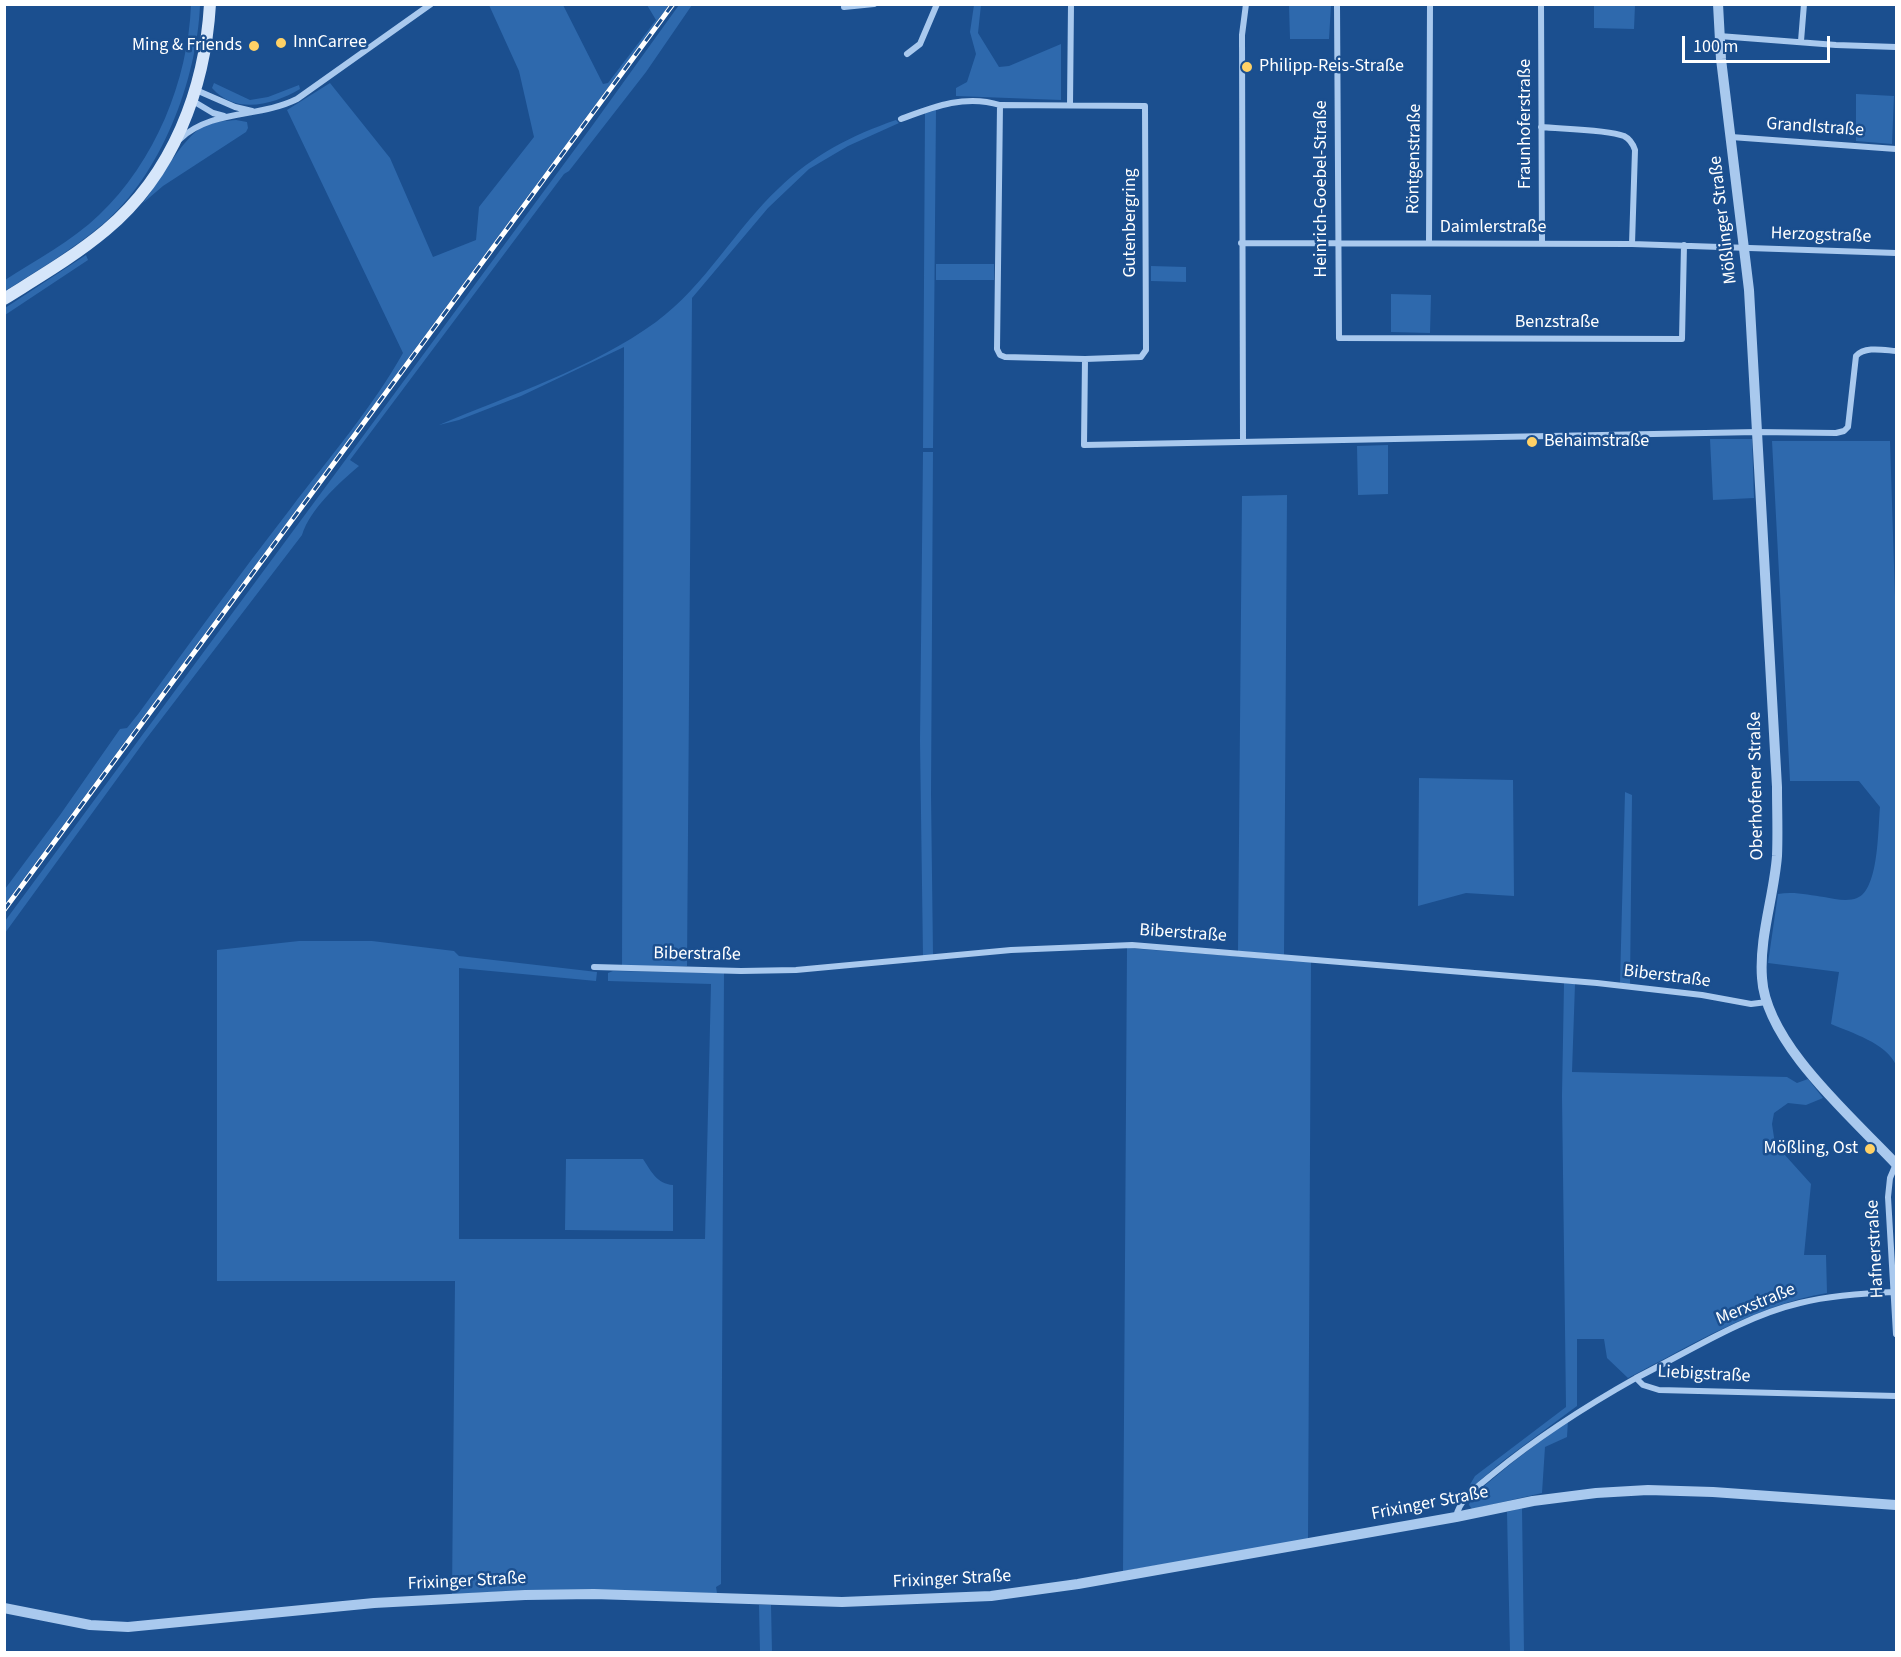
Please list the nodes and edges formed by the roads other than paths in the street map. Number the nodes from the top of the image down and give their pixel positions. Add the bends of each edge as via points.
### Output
1 (210, 4) edge
2 (431, 4) edge
3 (874, 4) edge
4 (937, 4) edge
5 (1071, 4) edge
6 (1246, 4) edge
7 (1336, 4) edge
8 (1430, 4) edge
9 (1541, 4) edge
10 (1718, 4) edge
11 (1804, 4) edge
12 (844, 7) dead end
13 (1719, 36) junction
14 (1800, 41) junction
15 (1896, 47) edge
16 (908, 54) dead end
17 (194, 95) junction
18 (1000, 105) junction
19 (1070, 105) junction
20 (252, 111) junction
21 (227, 117) junction
22 (901, 119) dead end
23 (1541, 127) junction
24 (1731, 137) junction
25 (173, 146) junction
26 (1896, 149) edge
27 (1241, 243) junction
28 (1337, 243) junction
29 (1429, 243) junction
30 (1542, 243) junction
31 (1632, 243) junction
32 (1684, 245) junction
33 (1745, 248) junction
34 (1896, 253) edge
35 (4, 299) edge
36 (1339, 338) joint
37 (1896, 351) edge
38 (1084, 359) junction
39 (1757, 432) junction
40 (1243, 441) junction
41 (594, 967) dead end
42 (1767, 1002) junction
43 (1896, 1164) edge
44 (1895, 1292) edge
45 (1896, 1334) edge
46 (1636, 1378) junction
47 (1896, 1396) edge
48 (1896, 1505) edge
49 (1456, 1517) junction
50 (4, 1608) edge

1 - 17 main road
2 - 20 street via 297,99
3 - 12 street
4 - 16 street via 920,44
5 - 19 street
6 - 27 street via 1242,35
7 - 28 street, Heinrich-Goebel-Straße
8 - 29 street, Röntgenstraße
9 - 23 street, Fraunhoferstraße
10 - 13 street, Mößlinger Straße
11 - 14 street
13 - 14 street
13 - 24 street, Mößlinger Straße
14 - 15 street
17 - 20 street
17 - 21 street via 213,113
17 - 25 main road
18 - 19 street, Gutenbergring
18 - 22 street, Gutenbergring via 943,103
18 - 38 street, Gutenbergring via 997,350 1005,357
19 - 38 street, Gutenbergring via 1145,106 1146,350 1141,357
20 - 21 street
21 - 25 street via 197,126
23 - 30 street, Fraunhoferstraße
23 - 31 street via 1626,136 1632,143
24 - 26 street, Grandlstraße
24 - 33 street, Mößlinger Straße
25 - 35 main road via 147,186 108,228
27 - 28 street, Daimlerstraße
27 - 40 street
28 - 29 street, Daimlerstraße
28 - 36 street, Heinrich-Goebel-Straße
29 - 30 street, Daimlerstraße
30 - 31 street, Daimlerstraße
31 - 32 street, Daimlerstraße
32 - 33 street, Daimlerstraße
32 - 36 street, Benzstraße via 1682,339
33 - 34 street, Herzogstraße
33 - 39 street, Mößlinger Straße
37 - 39 street via 1867,349 1856,356 1848,427 1844,431
38 - 40 street via 1084,445
39 - 40 street
39 - 42 street, Oberhofener Straße via 1777,798 1777,855 1762,966
41 - 42 street, Biberstraße via 796,970 1011,950 1132,945 1597,983 1751,1004
42 - 43 street, Oberhofener Straße via 1782,1034 1806,1068
43 - 44 street, Hafnerstraße via 1888,1190
44 - 45 street, Hafnerstraße
44 - 46 street, Merxstraße via 1845,1294 1772,1311
46 - 47 street, Liebigstraße via 1659,1390
46 - 49 street, Liebigstraße via 1533,1442 1467,1496
48 - 49 street, Frixinger Straße via 1713,1491 1630,1491 1533,1501
49 - 50 street, Frixinger Straße via 1100,1581 991,1596 842,1602 525,1595 374,1603 128,1627 90,1625

